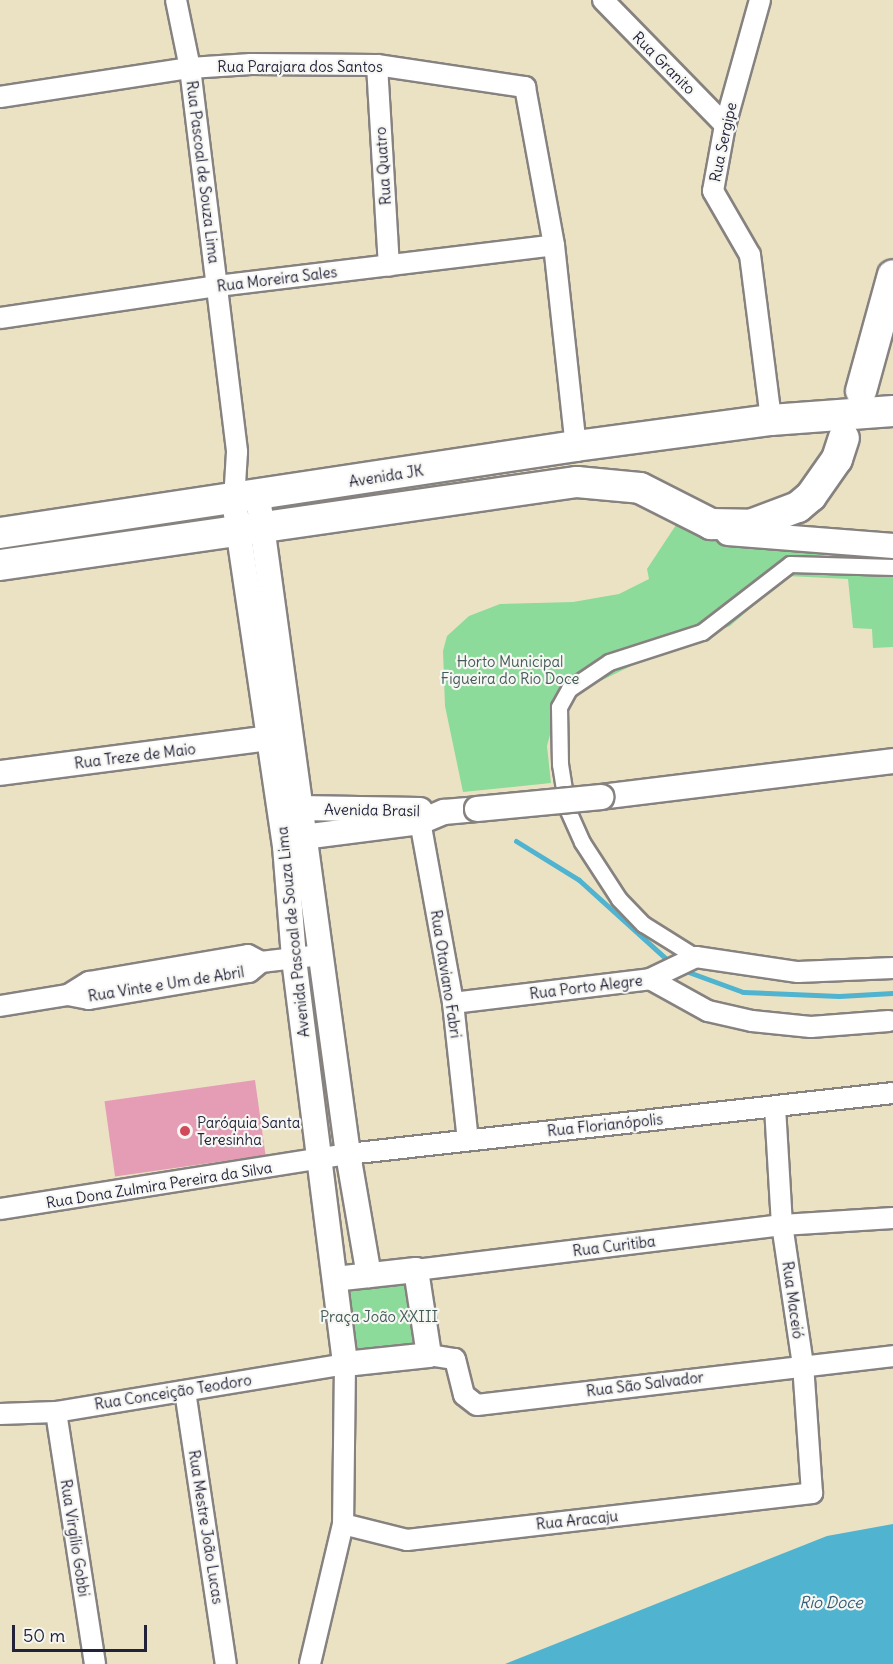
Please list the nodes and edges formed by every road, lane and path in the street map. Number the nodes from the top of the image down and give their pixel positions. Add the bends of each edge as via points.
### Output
1 (176, 0) edge
2 (603, 0) edge
3 (760, 0) edge
4 (376, 65) junction
5 (190, 68) junction
6 (0, 97) edge
7 (725, 125) junction
8 (554, 245) junction
9 (389, 266) junction
10 (893, 275) edge
11 (218, 286) junction
12 (0, 318) edge
13 (861, 391) dead end
14 (893, 411) edge
15 (771, 420) junction
16 (844, 438) dead end
17 (576, 446) junction
18 (248, 513) junction
19 (711, 524) junction
20 (0, 533) edge
21 (893, 546) edge
22 (0, 565) edge
23 (893, 567) edge
24 (279, 737) junction
25 (893, 761) edge
26 (0, 773) edge
27 (299, 808) junction
28 (419, 816) junction
29 (294, 842) junction
30 (321, 955) junction
31 (696, 957) junction
32 (294, 959) junction
33 (893, 968) edge
34 (650, 979) junction
35 (453, 1003) junction
36 (0, 1006) edge
37 (889, 1021) dead end
38 (893, 1093) edge
39 (775, 1106) junction
40 (468, 1140) junction
41 (348, 1154) junction
42 (319, 1160) junction
43 (0, 1209) edge
44 (893, 1218) edge
45 (782, 1226) junction
46 (416, 1270) junction
47 (369, 1275) junction
48 (335, 1279) junction
49 (429, 1355) junction
50 (893, 1356) edge
51 (345, 1364) junction
52 (803, 1365) junction
53 (185, 1391) junction
54 (56, 1412) junction
55 (0, 1414) edge
56 (812, 1493) joint
57 (344, 1524) junction
58 (95, 1664) edge
59 (226, 1664) edge
60 (310, 1664) edge

1 - 5 street, Rua Pascoal de Souza Lima
2 - 7 street, Rua Granito
3 - 7 street, Rua Sergipe
4 - 5 street, Rua Parajara dos Santos
4 - 8 street, Rua Parajara dos Santos via 525,87
4 - 9 street, Rua Quatro
5 - 6 street, Rua Parajara dos Santos
5 - 11 street, Rua Pascoal de Souza Lima
7 - 15 street, Rua Sergipe via 713,191 750,255
8 - 9 street, Rua Moreira Sales
8 - 17 street, Rua Parajara dos Santos
9 - 11 street, Rua Moreira Sales
10 - 13 main road
11 - 12 street, Rua Moreira Sales
11 - 18 street, Rua Pascoal de Souza Lima
14 - 15 main road, Avenida JK
15 - 17 main road, Avenida JK
16 - 19 main road via 825,480 798,507 750,525
17 - 18 main road, Avenida JK
18 - 19 main road, Avenida JK via 577,482 640,488
18 - 20 main road, Avenida JK
18 - 22 main road, Avenida JK
18 - 24 street, Avenida Pascoal de Souza Lima
19 - 21 street via 742,536
23 - 31 street via 790,564 702,632 609,662 569,689 559,707 560,764 567,808 582,842 620,899 643,924
24 - 26 street, Rua Treze de Maio
24 - 27 street, Avenida Pascoal de Souza Lima
24 - 29 street, Avenida Pascoal de Souza Lima
25 - 28 street, bridge
27 - 28 street, Avenida Brasil
27 - 29 street, Avenida Pascoal de Souza Lima
28 - 29 street
28 - 35 street, Rua Otaviano Fabri
29 - 30 street, Avenida Pascoal de Souza Lima
29 - 32 street, Avenida Pascoal de Souza Lima
30 - 32 street, Rua Vinte e Um de Abril
30 - 41 street, Avenida Pascoal de Souza Lima
31 - 33 street via 798,972
31 - 34 street, Rua Porto Alegre
32 - 36 street, Rua Vinte e Um de Abril via 261,962 248,955 100,980 68,995
32 - 42 street, Avenida Pascoal de Souza Lima
34 - 35 street, Rua Porto Alegre
34 - 37 street via 708,1011 752,1021 811,1027
35 - 40 street, Rua Otaviano Fabri
38 - 39 street, Rua Florianópolis
39 - 40 street, Rua Florianópolis
39 - 45 street, Rua Maceió
40 - 41 street, Rua Florianópolis
41 - 42 street, Rua Florianópolis
41 - 47 street, Avenida Pascoal de Souza Lima
42 - 43 street, Rua Dona Zulmira Pereira da Silva
42 - 48 street, Avenida Pascoal de Souza Lima
44 - 45 street, Rua Curitiba
45 - 46 street, Rua Curitiba
45 - 52 street, Rua Maceió
46 - 47 street, Rua Curitiba
46 - 49 street
47 - 48 street, Rua Curitiba
48 - 51 street, Avenida Pascoal de Souza Lima
49 - 51 street
49 - 52 street, Rua São Salvador via 455,1359 464,1395 477,1405
50 - 52 street, Rua São Salvador
51 - 53 street, Rua Conceição Teodoro
51 - 57 street
52 - 56 street, Rua Maceió
53 - 54 street, Rua Conceição Teodoro
53 - 59 street, Rua Mestre João Lucas
54 - 55 street, Rua Conceição Teodoro
54 - 58 street, Rua Virgílio Gobbi
56 - 57 street, Rua Aracaju via 407,1539
57 - 60 street

